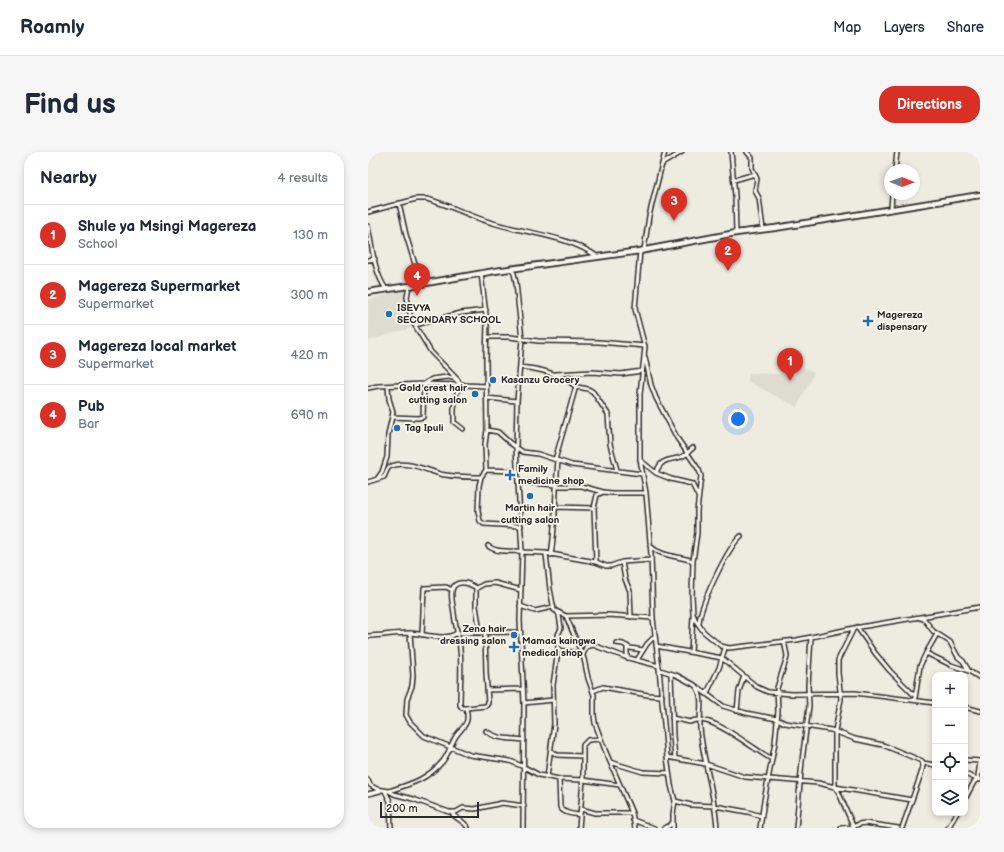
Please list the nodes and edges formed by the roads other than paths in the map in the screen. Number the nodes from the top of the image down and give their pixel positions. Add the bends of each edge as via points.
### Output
1 (665, 152) edge
2 (682, 152) edge
3 (731, 152) edge
4 (747, 152) edge
5 (897, 152) edge
6 (662, 164) junction
7 (895, 164) edge
8 (755, 174) junction
9 (734, 180) junction
10 (980, 195) edge
11 (892, 200) edge
12 (399, 203) junction
13 (891, 209) junction
14 (368, 212) edge
15 (368, 226) edge
16 (763, 229) junction
17 (369, 233) edge
18 (736, 233) junction
19 (642, 251) junction
20 (598, 257) junction
21 (375, 259) junction
22 (368, 260) edge
23 (510, 269) junction
24 (481, 273) junction
25 (421, 284) junction
26 (409, 286) junction
27 (386, 289) junction
28 (368, 292) edge
29 (486, 310) junction
30 (415, 325) junction
31 (488, 337) junction
32 (522, 339) junction
33 (645, 346) junction
34 (645, 355) junction
35 (520, 367) junction
36 (642, 370) junction
37 (555, 374) junction
38 (424, 384) junction
39 (459, 384) junction
40 (388, 386) junction
41 (486, 386) junction
42 (576, 386) junction
43 (368, 388) edge
44 (486, 398) junction
45 (517, 401) junction
46 (392, 417) junction
47 (463, 429) dead end
48 (487, 430) junction
49 (516, 448) junction
50 (693, 448) dead end
51 (687, 454) junction
52 (640, 459) junction
53 (556, 460) junction
54 (486, 470) junction
55 (617, 470) junction
56 (517, 471) junction
57 (656, 473) junction
58 (642, 474) junction
59 (377, 478) junction
60 (481, 478) junction
61 (368, 482) edge
62 (518, 482) junction
63 (557, 486) junction
64 (603, 492) junction
65 (646, 493) junction
66 (699, 497) junction
67 (555, 507) junction
68 (594, 508) junction
69 (521, 526) junction
70 (741, 536) dead end
71 (488, 546) dead end
72 (650, 546) junction
73 (522, 552) junction
74 (546, 554) junction
75 (551, 555) junction
76 (651, 560) junction
77 (693, 560) junction
78 (596, 562) junction
79 (622, 562) junction
80 (476, 588) junction
81 (452, 590) junction
82 (521, 590) junction
83 (520, 606) junction
84 (553, 607) junction
85 (980, 607) edge
86 (556, 611) junction
87 (694, 614) junction
88 (566, 616) junction
89 (631, 617) junction
90 (918, 617) junction
91 (654, 618) junction
92 (699, 625) junction
93 (855, 628) junction
94 (480, 632) junction
95 (486, 632) junction
96 (520, 632) junction
97 (410, 633) junction
98 (457, 633) junction
99 (937, 634) junction
100 (422, 635) junction
101 (368, 636) edge
102 (655, 636) junction
103 (811, 637) junction
104 (785, 641) junction
105 (616, 643) dead end
106 (627, 646) junction
107 (656, 646) junction
108 (725, 648) junction
109 (558, 650) junction
110 (643, 650) junction
111 (691, 652) junction
112 (926, 653) junction
113 (582, 654) junction
114 (626, 658) junction
115 (722, 658) junction
116 (637, 660) junction
117 (659, 668) junction
118 (969, 671) junction
119 (671, 674) junction
120 (744, 676) junction
121 (980, 678) edge
122 (693, 684) junction
123 (523, 689) junction
124 (487, 690) junction
125 (593, 691) junction
126 (840, 692) junction
127 (706, 693) junction
128 (776, 693) junction
129 (809, 694) junction
130 (662, 696) junction
131 (914, 698) junction
132 (553, 700) junction
133 (932, 702) edge
134 (524, 703) junction
135 (466, 708) junction
136 (968, 708) edge
137 (737, 711) junction
138 (980, 712) edge
139 (672, 718) junction
140 (700, 719) junction
141 (777, 719) junction
142 (806, 726) junction
143 (486, 731) dead end
144 (835, 731) junction
145 (601, 739) junction
146 (524, 740) junction
147 (451, 747) junction
148 (551, 751) junction
149 (582, 756) junction
150 (667, 756) junction
151 (676, 758) junction
152 (772, 759) junction
153 (968, 760) edge
154 (610, 762) junction
155 (980, 762) edge
156 (923, 763) junction
157 (706, 764) junction
158 (932, 764) edge
159 (524, 767) junction
160 (669, 773) junction
161 (968, 775) edge
162 (548, 777) junction
163 (768, 779) junction
164 (979, 779) edge
165 (368, 780) edge
166 (560, 780) junction
167 (583, 780) junction
168 (800, 781) junction
169 (620, 784) junction
170 (835, 787) junction
171 (380, 790) junction
172 (385, 791) junction
173 (389, 791) junction
174 (968, 793) edge
175 (368, 794) edge
176 (912, 800) junction
177 (675, 802) junction
178 (524, 806) junction
179 (715, 806) junction
180 (581, 809) junction
181 (451, 812) junction
182 (632, 813) junction
183 (580, 815) junction
184 (761, 816) junction
185 (955, 816) edge
186 (633, 820) junction
187 (673, 822) junction
188 (390, 828) edge
189 (468, 828) edge
190 (524, 828) edge
191 (579, 828) edge
192 (635, 828) edge
193 (654, 828) edge
194 (664, 828) edge
195 (673, 828) edge
196 (717, 828) edge
197 (760, 828) edge
198 (796, 828) edge
199 (841, 828) edge
200 (853, 828) edge
201 (898, 828) edge
202 (902, 828) edge
203 (948, 828) edge

1 - 6 street
2 - 6 street
3 - 9 street
4 - 8 street via 752,158
5 - 7 street
6 - 19 street
8 - 9 street
8 - 16 street via 755,191 759,198
9 - 18 street
10 - 13 street
11 - 13 street
12 - 14 street
12 - 20 street via 427,198 486,221 572,243
12 - 25 street
13 - 16 street
15 - 17 street
16 - 18 street
17 - 21 street
18 - 19 street
19 - 20 street
19 - 33 street via 635,309
20 - 23 street
21 - 22 street
21 - 27 street via 379,278
23 - 24 street
23 - 32 street via 516,283
24 - 25 street
24 - 29 street
25 - 26 street
26 - 27 street
26 - 30 street via 409,313
27 - 28 street
29 - 30 street via 461,313
29 - 31 street
30 - 39 street via 431,352 454,375
31 - 32 street
31 - 41 street
32 - 33 street
32 - 35 street
33 - 34 street
34 - 36 street
34 - 51 street via 656,398
35 - 37 street via 540,368
35 - 45 street
36 - 37 street via 617,374
36 - 52 street
37 - 42 street
38 - 39 street
38 - 39 street via 432,379 447,378 454,378
38 - 40 street
38 - 46 street via 423,417
39 - 41 street
39 - 47 street via 454,422
40 - 43 street
40 - 46 street
41 - 44 street
42 - 53 street
42 - 55 street via 590,389 607,410 610,444
44 - 45 street
44 - 48 street
45 - 49 street
46 - 59 street via 387,457
48 - 49 street via 498,432
48 - 54 street
49 - 53 street
49 - 56 street
50 - 51 street
51 - 57 street via 664,462
51 - 66 street via 702,476
52 - 57 street
52 - 58 street
53 - 55 street via 572,465
53 - 63 street
54 - 56 street
54 - 60 street
55 - 58 street
56 - 62 street
57 - 66 street via 690,483
58 - 65 street
59 - 60 street via 384,477 388,468 397,464 416,466 440,474
59 - 61 street
60 - 69 street via 478,506 481,523
62 - 63 street
62 - 69 street
63 - 64 street via 581,486
63 - 67 street
64 - 65 street
64 - 68 street via 597,495
65 - 72 street
66 - 77 street
67 - 68 street
67 - 75 street
68 - 78 street
69 - 73 street
70 - 92 street via 728,554 708,592
71 - 73 street via 501,551
72 - 76 street
72 - 77 street via 663,554
73 - 74 street
73 - 82 street
74 - 75 street
74 - 84 street
75 - 78 street
76 - 79 street
76 - 91 street
77 - 87 street
78 - 79 street via 606,566
79 - 89 street via 630,591
80 - 81 street via 460,583
80 - 82 street via 492,583
80 - 94 street
81 - 98 street
81 - 100 street via 446,587 424,587
82 - 83 street
83 - 84 street via 538,611
83 - 96 street
84 - 86 street
85 - 90 street
86 - 88 street
86 - 109 street via 561,626
87 - 92 street
87 - 111 street
88 - 89 street
88 - 113 street
89 - 91 street
90 - 93 street
90 - 99 street via 924,619 930,629
91 - 102 street
92 - 108 street via 712,640
93 - 103 street
93 - 126 street via 838,660
93 - 131 street
94 - 95 street
94 - 98 street
95 - 96 street
95 - 124 street
96 - 123 street
97 - 100 street
97 - 101 street
97 - 147 street via 413,676 406,715 424,736
98 - 100 street via 450,636
98 - 135 street via 461,660 460,705
99 - 112 street
99 - 118 street via 950,642
102 - 107 street
102 - 110 street
103 - 104 street
103 - 129 street
104 - 108 street
104 - 128 street via 787,657
105 - 106 street
106 - 110 street
106 - 114 street
107 - 111 street
107 - 117 street
108 - 115 street
109 - 113 street
109 - 132 street
110 - 116 street
111 - 115 street
112 - 118 street
112 - 131 street via 919,671
113 - 114 street via 586,647 593,645
113 - 125 street
114 - 116 street
115 - 120 street
115 - 127 street
116 - 117 street
117 - 119 street
117 - 130 street
118 - 121 street
119 - 122 street
119 - 139 street
120 - 128 street via 760,689
120 - 137 street
122 - 127 street
122 - 140 street via 700,693
123 - 124 street
123 - 134 street
124 - 135 street via 486,705
125 - 130 street via 603,687 648,696
125 - 145 street via 595,723
126 - 129 street
126 - 131 street
126 - 144 street via 841,704
127 - 137 street via 720,705
128 - 129 street
128 - 141 street
129 - 142 street
130 - 150 street
131 - 133 street
132 - 134 street
132 - 148 street
134 - 146 street
135 - 147 street via 466,723
136 - 138 street
137 - 141 street
139 - 140 street via 690,722
139 - 151 street
140 - 152 street via 726,730
140 - 157 street
141 - 142 street
141 - 152 street
142 - 144 street
142 - 168 street
143 - 146 street via 499,737
144 - 156 street via 855,740 883,745 918,758
144 - 170 street
145 - 149 street via 588,740 584,743
145 - 154 street
146 - 159 street
147 - 159 street via 470,755 509,760
147 - 173 street via 443,761 425,778
148 - 149 street via 557,755
148 - 162 street
149 - 167 street
150 - 151 street
150 - 160 street
151 - 157 street
152 - 163 street
153 - 155 street
154 - 160 street via 643,772
154 - 169 street
155 - 164 street
156 - 158 street
156 - 176 street
157 - 163 street via 738,775
157 - 179 street
159 - 162 street via 533,773
159 - 178 street
160 - 177 street
161 - 164 street
162 - 166 street
163 - 168 street
163 - 184 street
164 - 174 street via 974,782
165 - 171 street via 370,785
166 - 167 street
166 - 183 street via 561,810
167 - 169 street
167 - 180 street
168 - 170 street
168 - 198 street
169 - 182 street
170 - 176 street
170 - 200 street
171 - 172 street
171 - 175 street
172 - 173 street
172 - 188 street via 390,801
173 - 181 street
176 - 202 street
177 - 179 street
177 - 187 street
178 - 181 street via 499,803
178 - 190 street
179 - 184 street
179 - 196 street
180 - 182 street via 595,813
180 - 183 street
181 - 189 street
182 - 186 street
183 - 191 street
184 - 197 street
185 - 203 street
186 - 192 street
186 - 193 street
187 - 194 street
187 - 195 street
199 - 200 street
200 - 201 street via 865,823

